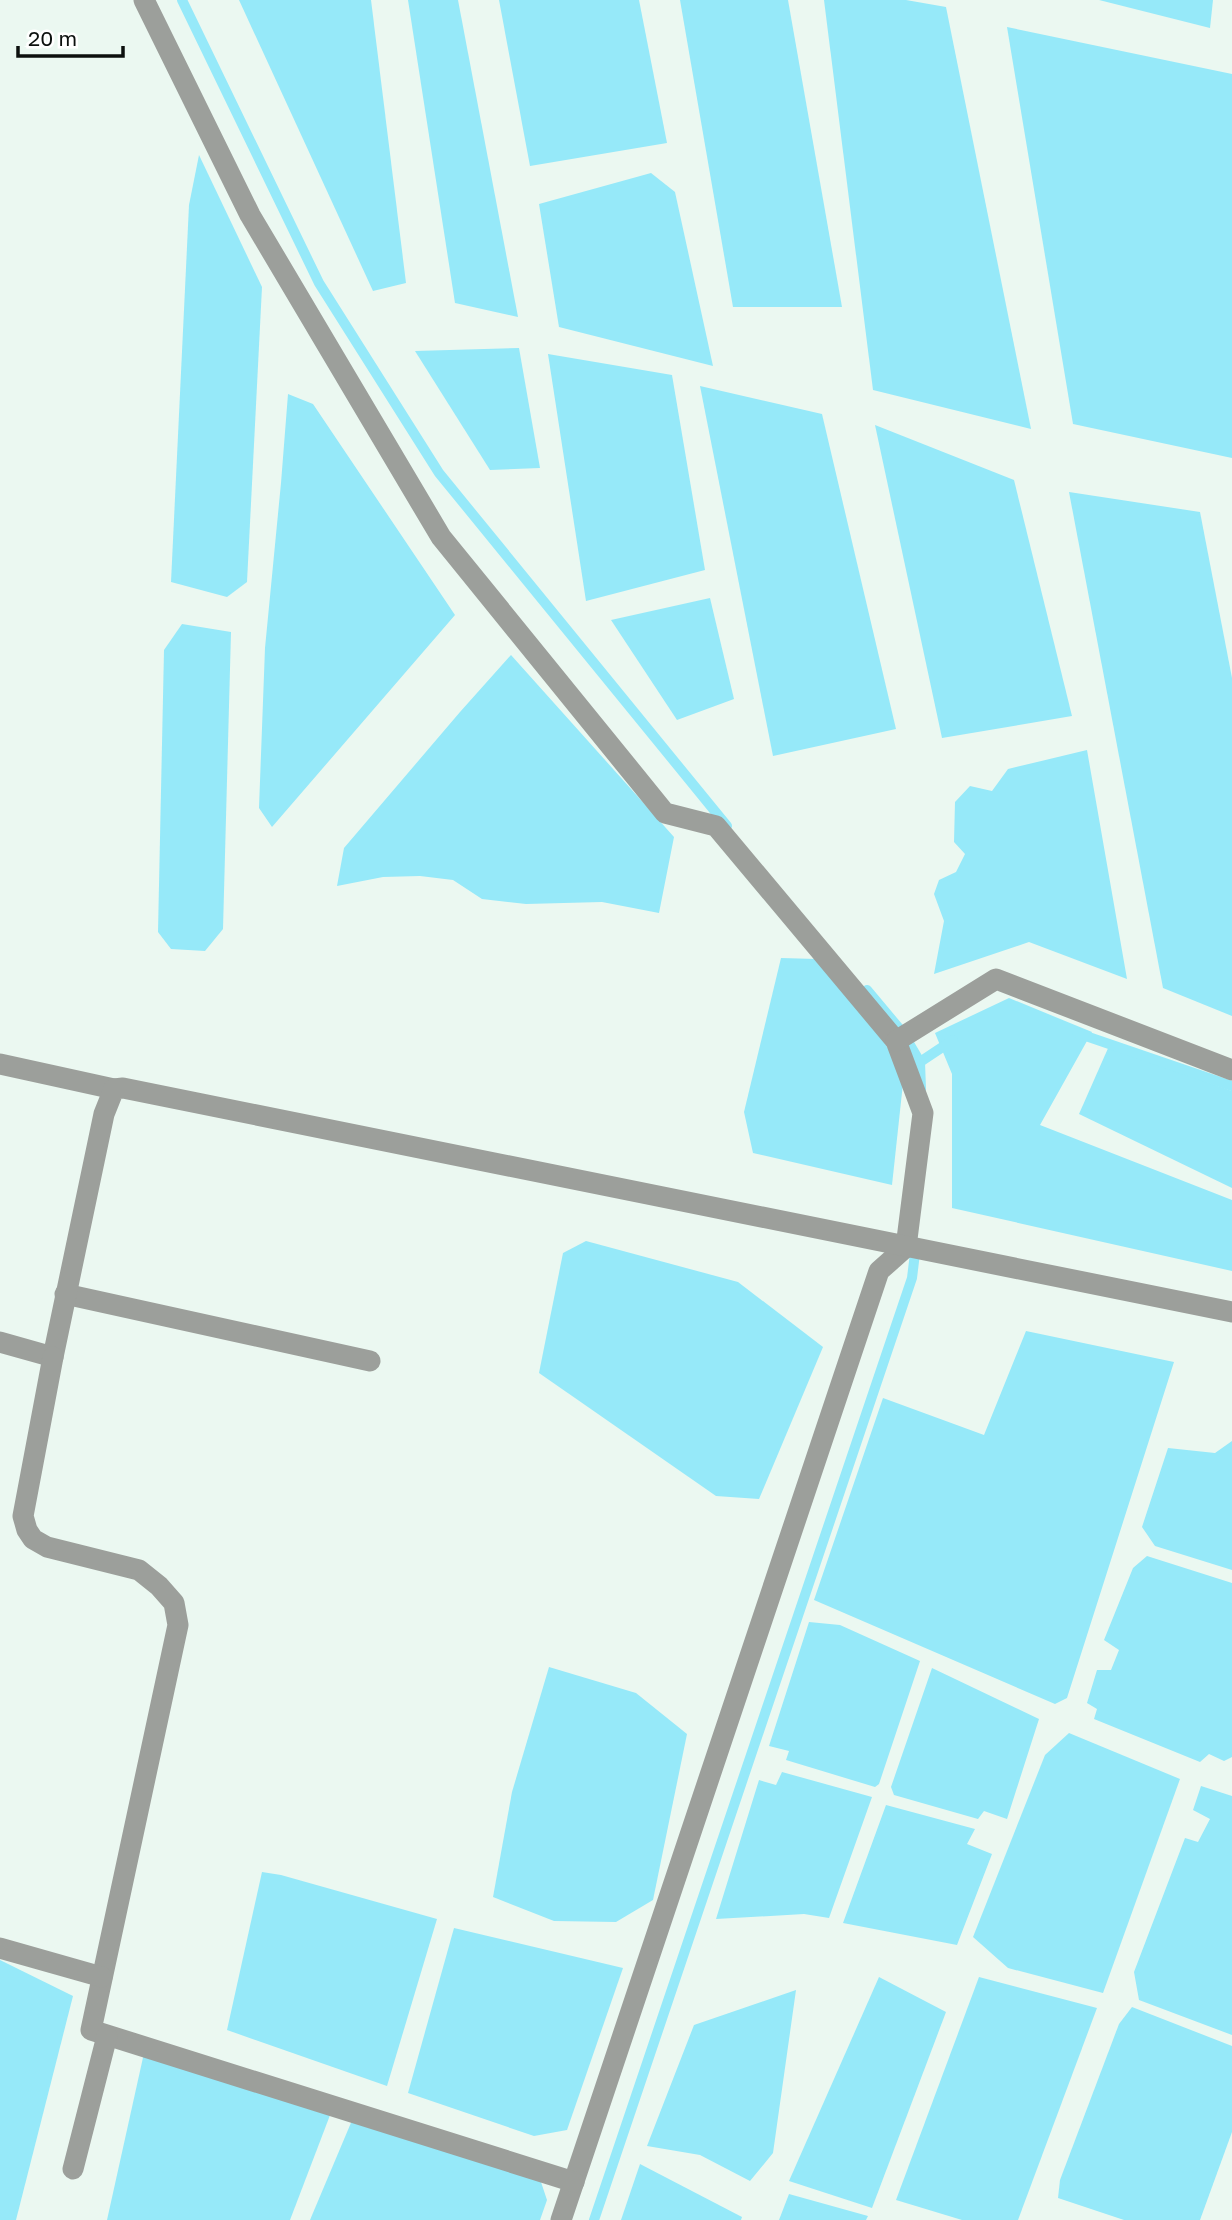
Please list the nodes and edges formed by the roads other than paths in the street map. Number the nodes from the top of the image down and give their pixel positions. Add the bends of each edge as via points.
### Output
1 (145, 0) edge
2 (896, 1041) junction
3 (0, 1064) edge
4 (1232, 1070) edge
5 (114, 1089) junction
6 (906, 1247) junction
7 (65, 1294) junction
8 (1232, 1312) edge
9 (0, 1342) edge
10 (53, 1357) junction
11 (370, 1361) dead end
12 (0, 1948) edge
13 (102, 1978) junction
14 (107, 2036) junction
15 (73, 2169) dead end
16 (574, 2182) junction
17 (561, 2220) edge

1 - 2 street via 250,215 441,537 665,813 716,826
2 - 4 street via 996,979
2 - 6 street via 923,1113
3 - 5 street
5 - 6 street
5 - 7 street via 104,1114
6 - 8 street
6 - 16 street via 879,1271
7 - 10 street
7 - 11 street
9 - 10 street
10 - 13 street via 23,1516 27,1530 47,1547 139,1570 174,1604 178,1625
12 - 13 street
13 - 14 street via 91,2030
14 - 15 street
14 - 16 street
16 - 17 street

